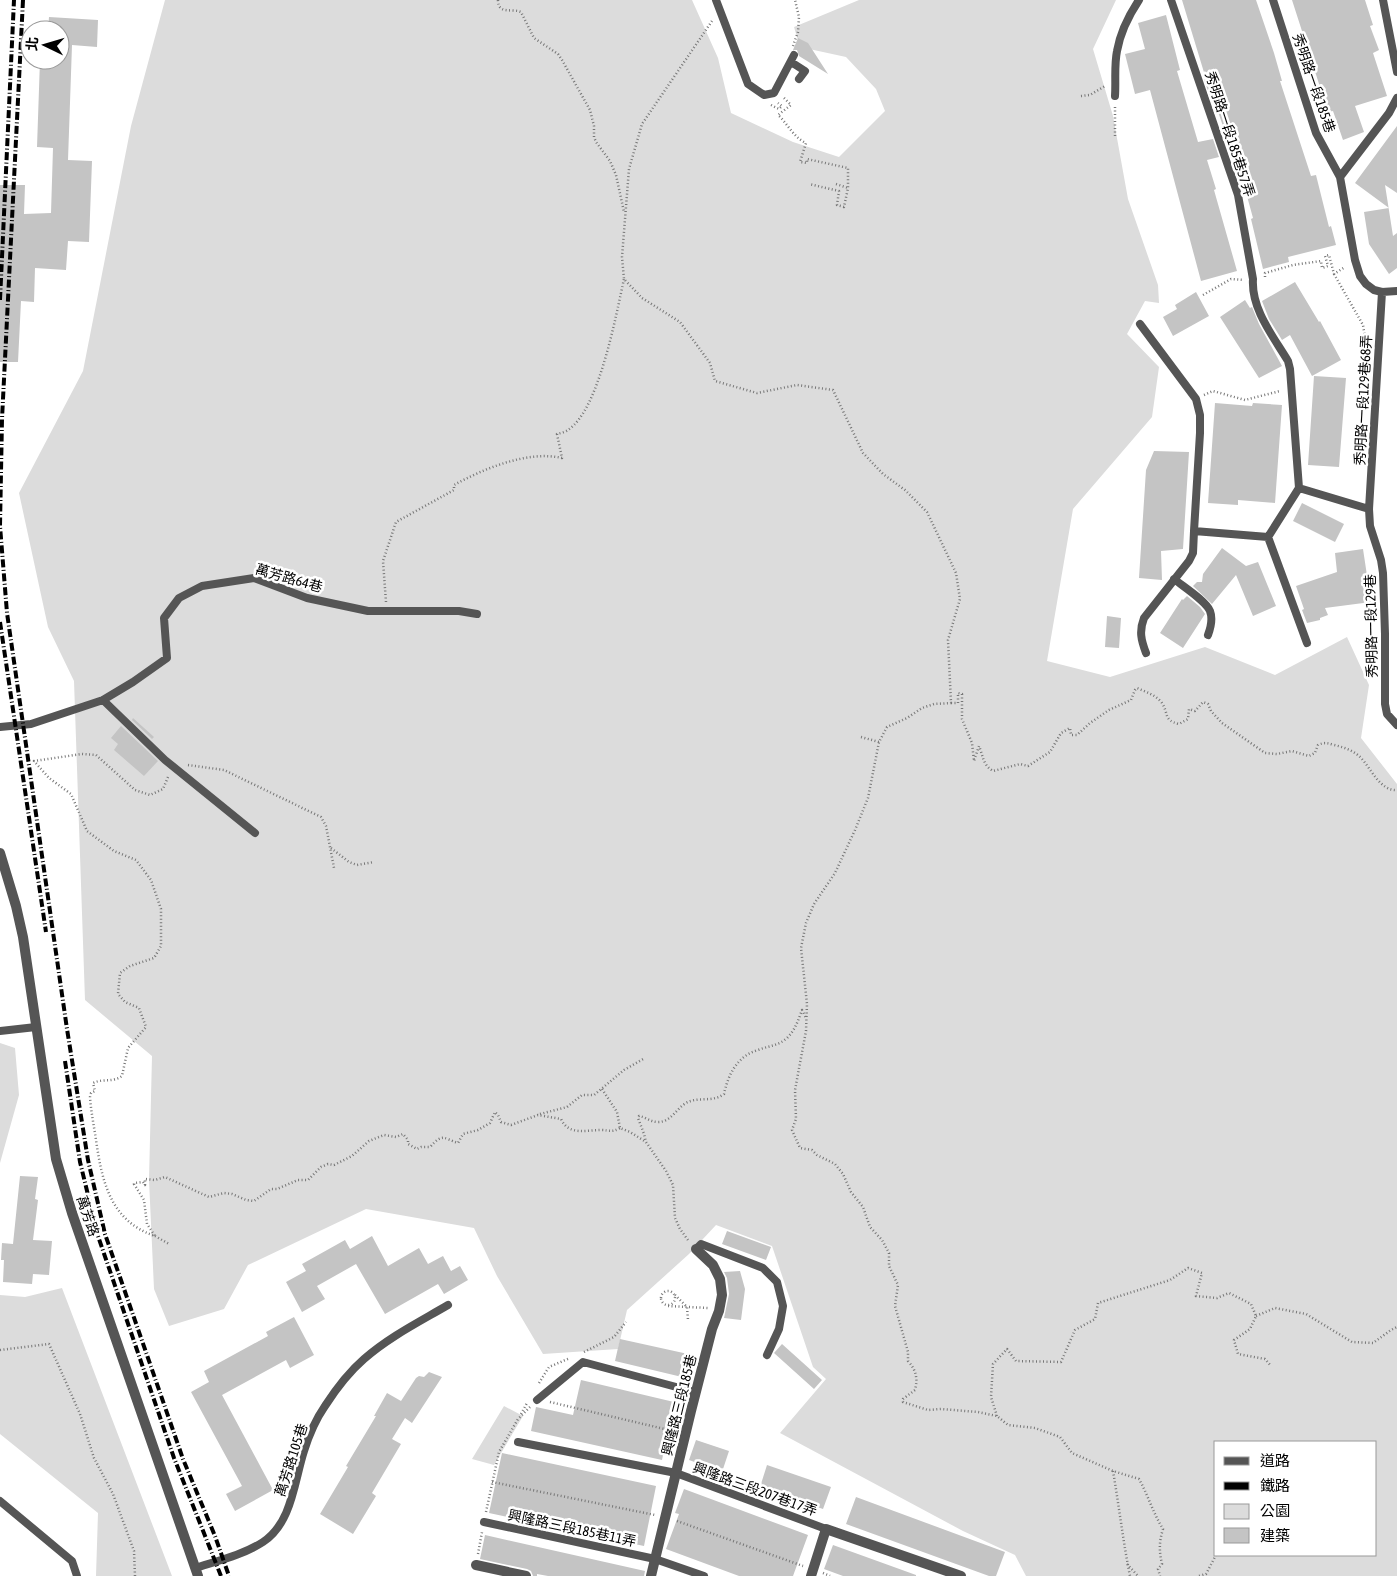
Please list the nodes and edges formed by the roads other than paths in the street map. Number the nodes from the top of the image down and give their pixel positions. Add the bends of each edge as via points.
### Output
1 (716, 0) edge
2 (1139, 0) edge
3 (1171, 0) edge
4 (1273, 0) edge
5 (1383, 0) edge
6 (1397, 72) edge
7 (799, 79) dead end
8 (1116, 96) road end
9 (1397, 98) edge
10 (1340, 177) junction
11 (1397, 291) edge
12 (1382, 292) junction
13 (1140, 324) dead end
14 (1299, 488) junction
15 (1369, 509) junction
16 (1194, 531) junction
17 (1268, 537) junction
18 (1174, 579) junction
19 (477, 614) dead end
20 (1208, 635) dead end
21 (1306, 643) dead end
22 (1146, 653) dead end
23 (103, 700) junction
24 (1397, 725) edge
25 (0, 728) edge
26 (256, 833) dead end
27 (0, 853) edge
28 (36, 1027) junction
29 (0, 1031) edge
30 (696, 1249) joint
31 (448, 1306) dead end
32 (767, 1355) dead end
33 (696, 1392) junction
34 (537, 1400) road end
35 (518, 1442) dead end
36 (676, 1473) junction
37 (0, 1501) edge
38 (484, 1522) road end
39 (826, 1529) junction
40 (655, 1559) junction
41 (476, 1565) road end
42 (197, 1572) edge
43 (76, 1576) edge
44 (526, 1576) edge
45 (651, 1576) edge
46 (704, 1576) edge
47 (811, 1576) edge
48 (960, 1576) edge

1 - 7 lane via 748,84 764,95 774,93 793,59 805,71
2 - 8 lane via 1116,53
3 - 14 lane, 秀明路一段185巷57弄 via 1238,195 1257,309 1288,361
4 - 10 lane, 秀明路一段185巷 via 1316,133
5 - 6 lane
9 - 10 lane via 1390,113
10 - 12 lane, 秀明路一段185巷 via 1360,276 1374,290
11 - 12 lane
12 - 15 lane, 秀明路一段129巷68弄
13 - 16 lane via 1196,399 1200,433
14 - 15 lane
14 - 17 lane
15 - 24 lane, 秀明路一段129巷 via 1370,526 1383,573 1385,704 1387,714
16 - 17 lane
16 - 18 lane via 1193,553
17 - 21 lane
18 - 20 lane via 1211,612
18 - 22 lane via 1140,628 1140,639
19 - 23 lane, 萬芳路64巷 via 368,610 307,598 254,578 202,586 179,598 164,618 167,658
23 - 25 lane, 萬芳路64巷 via 31,724
23 - 26 lane via 165,760
27 - 28 street, 萬芳路 via 23,938
28 - 29 lane
28 - 42 street, 萬芳路 via 54,1150 63,1186
30 - 32 lane via 701,1244 763,1268 776,1282 783,1306 779,1329
30 - 33 street, 興隆路三段185巷 via 720,1279 722,1295
31 - 42 lane, 萬芳路105巷 via 392,1338 364,1359 342,1382 310,1433 287,1511 279,1527 253,1548
33 - 34 lane via 583,1362
33 - 36 street, 興隆路三段185巷
35 - 36 lane, 興隆路三段207巷17弄
36 - 39 lane, 興隆路三段207巷17弄
36 - 40 street, 興隆路三段185巷
37 - 43 lane via 72,1561
38 - 40 lane, 興隆路三段185巷11弄
39 - 47 street
39 - 48 street
40 - 45 street, 興隆路三段185巷
40 - 46 lane, 興隆路三段185巷11弄
41 - 44 street

